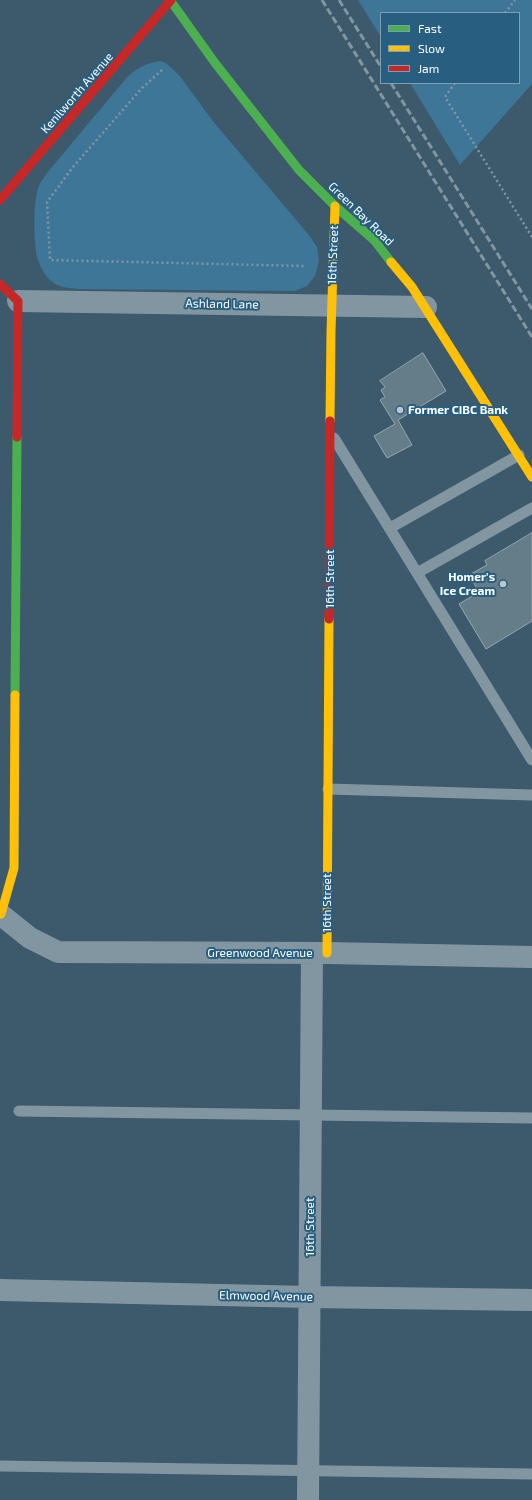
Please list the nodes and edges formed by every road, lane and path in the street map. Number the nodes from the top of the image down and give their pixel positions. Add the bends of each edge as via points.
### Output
1 (170, 0) edge
2 (514, 0) edge
3 (506, 12) edge
4 (162, 70) dead end
5 (454, 84) edge
6 (0, 200) edge
7 (335, 206) junction
8 (532, 237) edge
9 (304, 266) dead end
10 (0, 284) edge
11 (18, 301) junction
12 (332, 306) junction
13 (426, 307) junction
14 (331, 432) junction
15 (518, 455) junction
16 (532, 477) edge
17 (532, 508) edge
18 (390, 528) junction
19 (417, 573) junction
20 (532, 760) edge
21 (328, 789) junction
22 (532, 796) edge
23 (1, 914) edge
24 (319, 953) junction
25 (532, 957) edge
26 (19, 1111) dead end
27 (310, 1114) junction
28 (532, 1118) edge
29 (0, 1290) edge
30 (309, 1297) junction
31 (532, 1300) edge
32 (0, 1466) edge
33 (308, 1471) junction
34 (532, 1474) edge
35 (308, 1500) edge

1 - 6 street, Kenilworth Avenue
1 - 7 street, Green Bay Road via 215,63 299,170
2 - 3 path
4 - 9 path via 142,88 78,161 47,202 50,260
5 - 8 path via 445,97
7 - 12 street, 16th Street
7 - 13 street, Green Bay Road via 374,240
10 - 11 street
11 - 12 street, Ashland Lane
11 - 23 street via 14,868
12 - 13 street, Ashland Lane
12 - 14 street, 16th Street
13 - 15 street, Green Bay Road
14 - 18 lane
14 - 21 street, 16th Street
15 - 16 street, Green Bay Road
15 - 18 lane
17 - 19 lane
18 - 19 lane
19 - 20 lane
21 - 22 lane
21 - 24 street, 16th Street
23 - 24 street, Greenwood Avenue via 30,938 58,952
24 - 25 street, Greenwood Avenue
24 - 27 street, 16th Street
26 - 27 lane
27 - 28 lane
27 - 30 street, 16th Street
29 - 30 street, Elmwood Avenue
30 - 31 street, Elmwood Avenue
30 - 33 street, 16th Street
32 - 33 lane
33 - 34 lane
33 - 35 street, 16th Street

